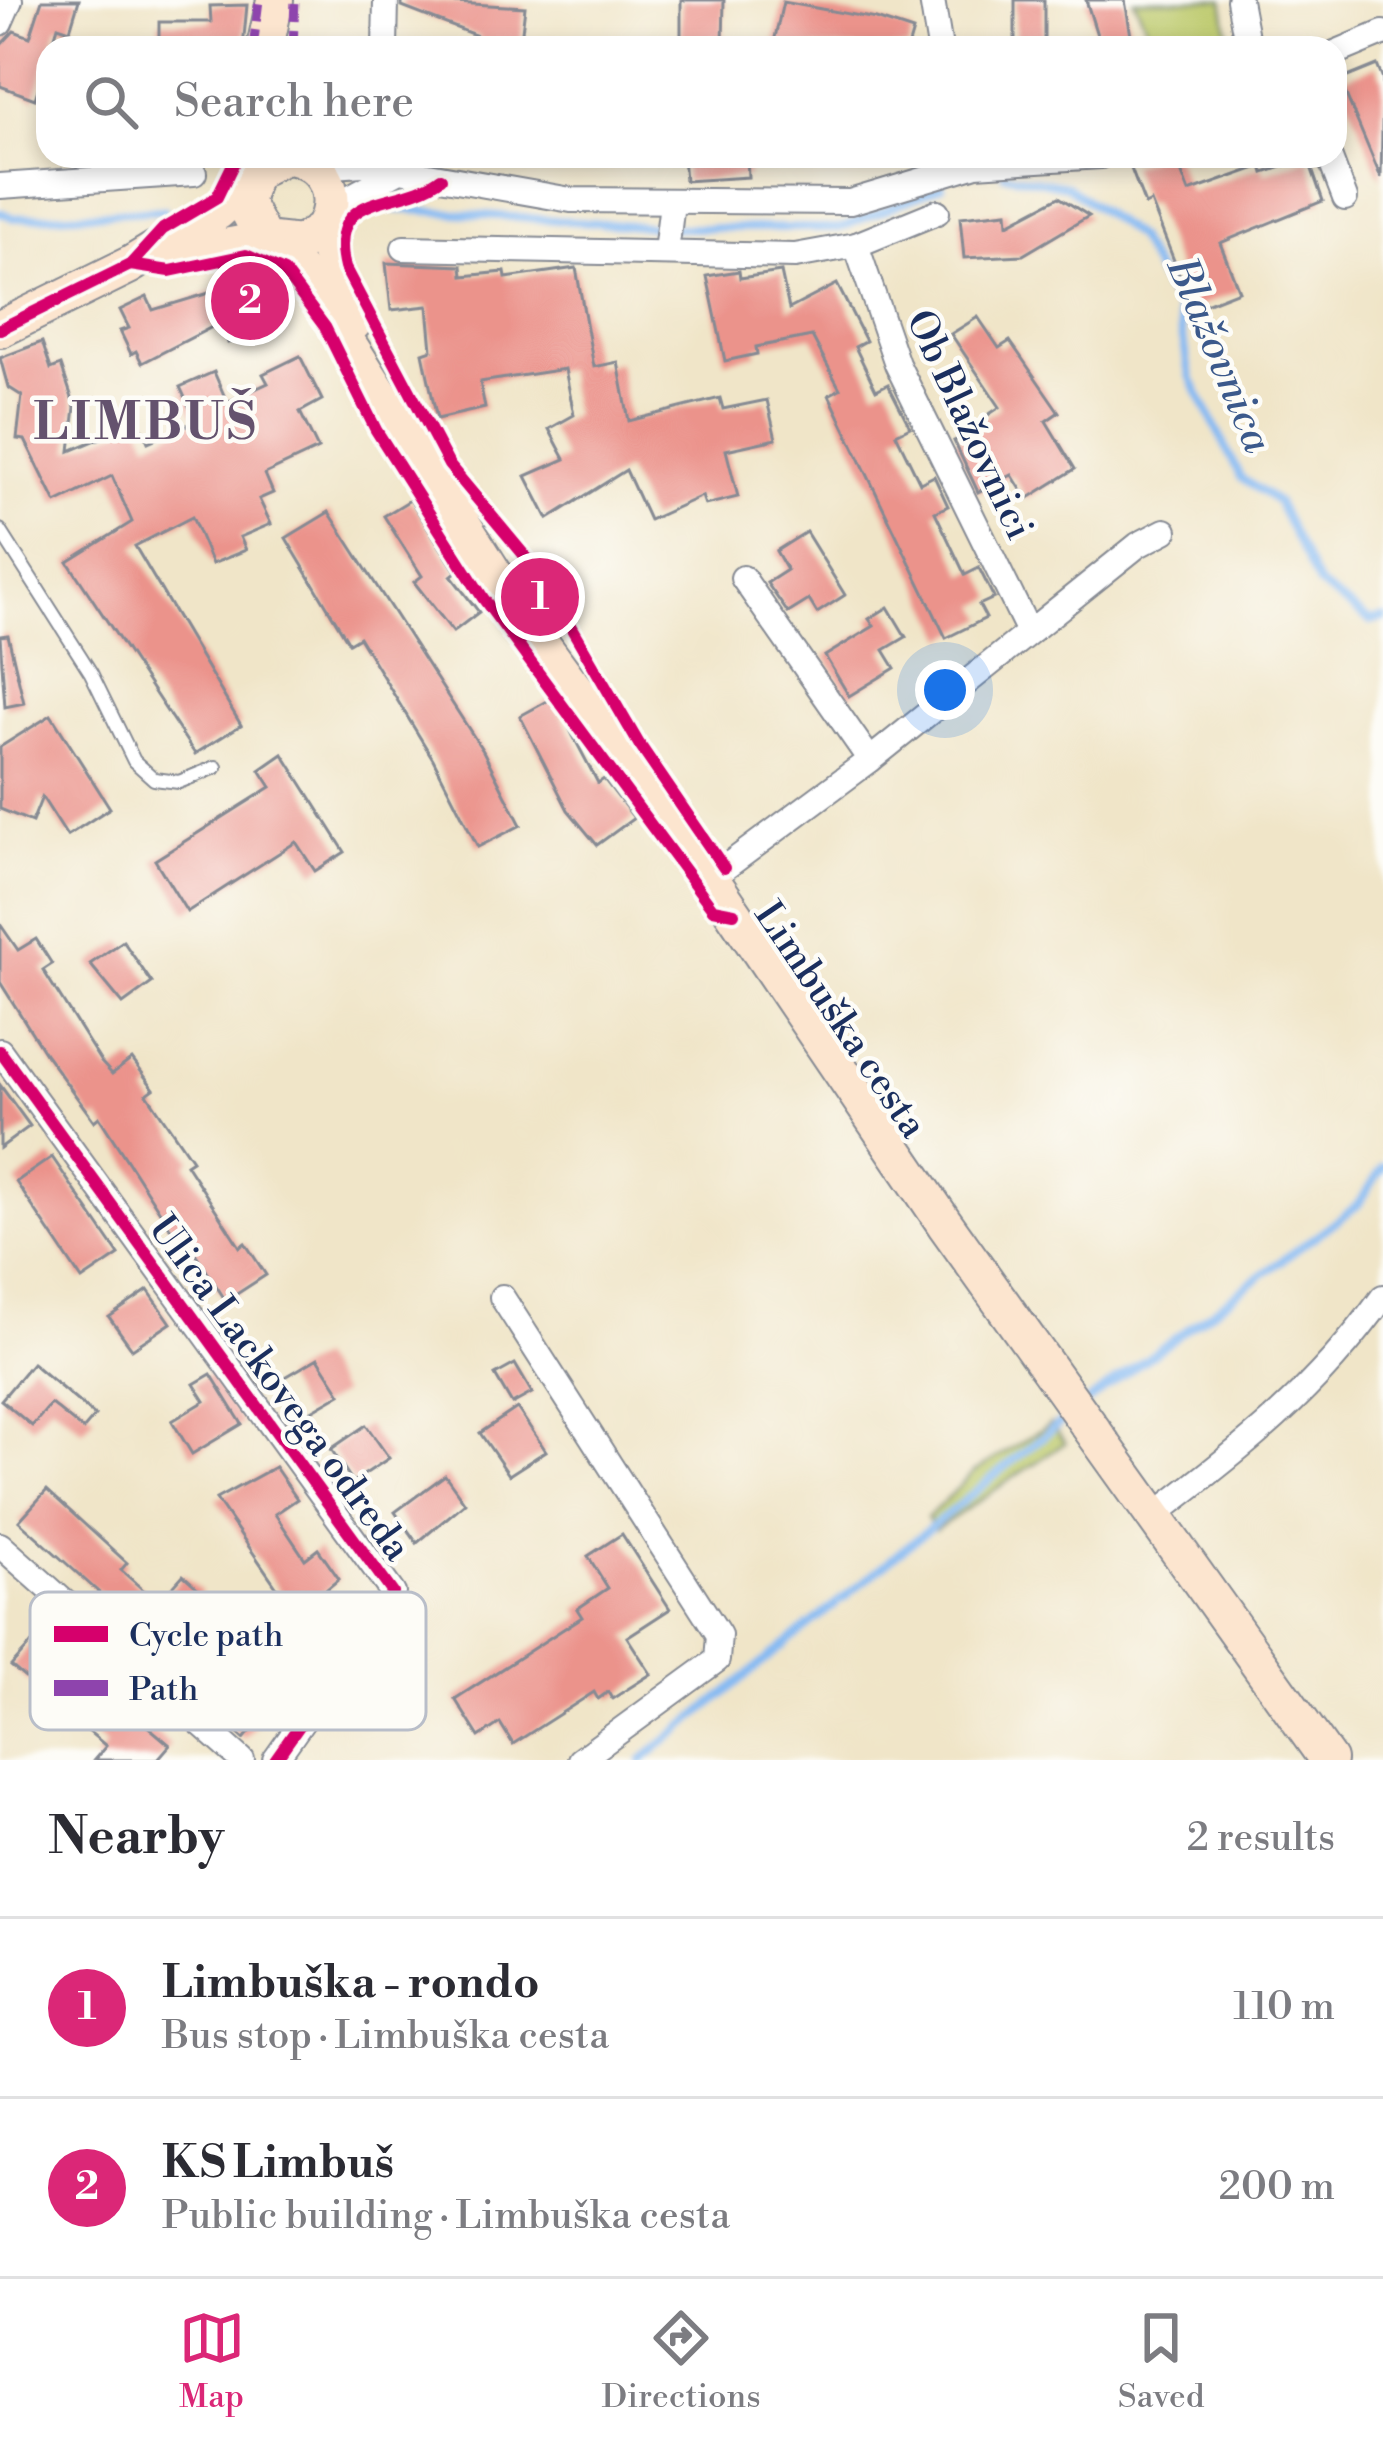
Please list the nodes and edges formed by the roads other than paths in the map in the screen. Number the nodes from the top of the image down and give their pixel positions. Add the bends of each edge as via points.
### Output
1 (10, 0) edge
2 (275, 0) edge
3 (386, 0) edge
4 (932, 0) edge
5 (1239, 0) edge
6 (0, 22) edge
7 (1383, 33) edge
8 (268, 36) edge
9 (277, 36) edge
10 (385, 36) edge
11 (938, 36) edge
12 (1246, 36) edge
13 (1347, 48) edge
14 (303, 168) edge
15 (393, 168) edge
16 (422, 168) edge
17 (921, 168) edge
18 (1334, 168) edge
19 (194, 172) dead end
20 (248, 174) edge
21 (3, 186) edge
22 (1345, 198) dead end
23 (672, 209) junction
24 (937, 212) dead end
25 (328, 218) junction
26 (270, 242) junction
27 (856, 245) junction
28 (404, 248) dead end
29 (666, 248) junction
30 (130, 265) junction
31 (4, 316) edge
32 (392, 412) junction
33 (0, 530) edge
34 (1166, 531) dead end
35 (742, 578) dead end
36 (1028, 630) junction
37 (870, 760) junction
38 (216, 767) dead end
39 (711, 878) junction
40 (0, 1051) edge
41 (502, 1297) dead end
42 (1383, 1297) edge
43 (1152, 1517) junction
44 (0, 1546) edge
45 (52, 1592) edge
46 (392, 1592) edge
47 (208, 1730) edge
48 (296, 1730) edge
49 (242, 1760) edge
50 (275, 1760) edge
51 (580, 1760) edge
52 (1328, 1760) edge

1 - 6 street
2 - 8 main road
2 - 9 main road
3 - 10 street
4 - 11 street
5 - 12 street
7 - 13 street
14 - 25 main road
15 - 25 street
16 - 23 street via 571,200
17 - 23 street via 850,202
18 - 22 street
19 - 21 street
20 - 26 main road via 247,215
20 - 30 main road via 217,212
23 - 29 street
24 - 27 street
25 - 26 main road via 300,244
25 - 32 main road via 347,308
26 - 30 main road
26 - 32 main road via 312,287
27 - 29 street via 795,256
27 - 36 street, Ob Blažovnici via 897,364
28 - 29 street
30 - 31 main road
32 - 39 main road, Limbuška cesta via 520,615
33 - 38 lane via 91,673 134,761 154,778 179,782
34 - 36 street
35 - 37 street
36 - 37 street
37 - 39 street
39 - 43 main road, Limbuška cesta
40 - 46 street, Ulica Lackovega odreda
41 - 51 street via 719,1636 717,1660
42 - 43 street via 1300,1398
43 - 52 main road, Limbuška cesta
44 - 45 street
47 - 49 street
48 - 50 street, Ulica Lackovega odreda

